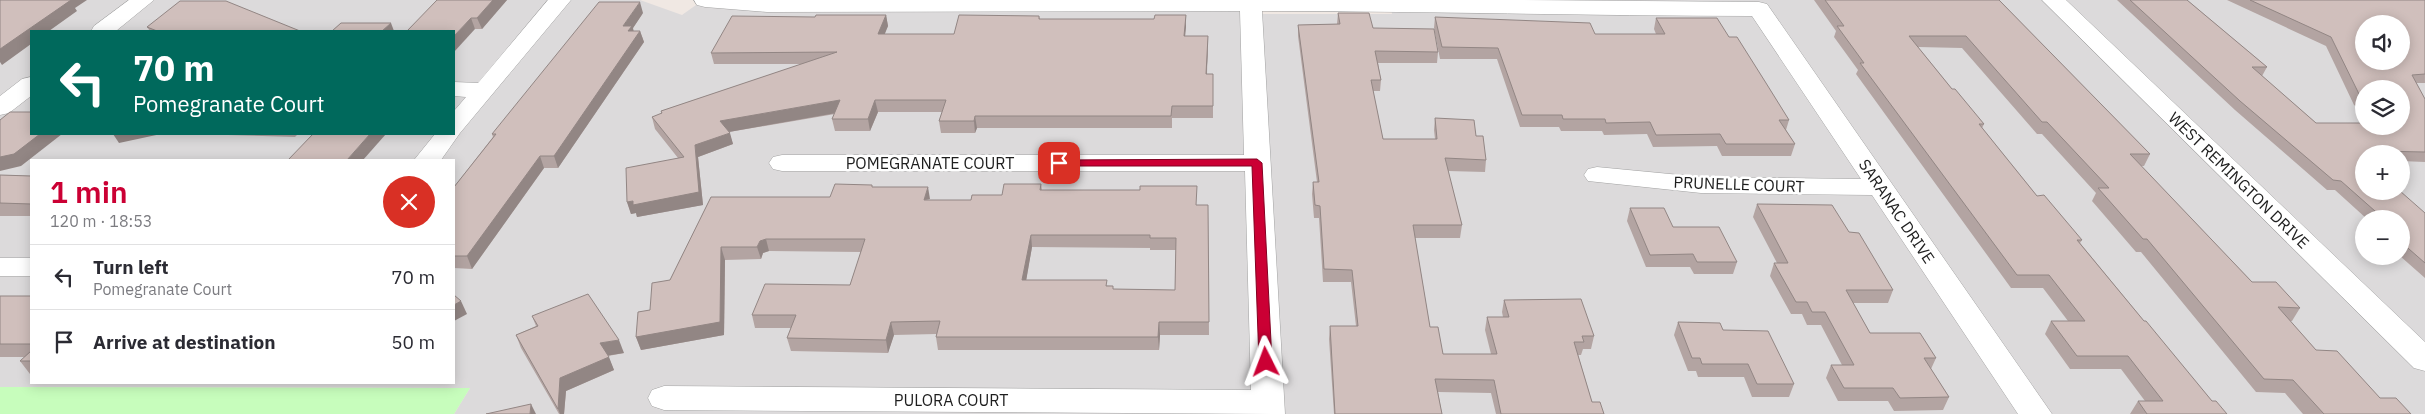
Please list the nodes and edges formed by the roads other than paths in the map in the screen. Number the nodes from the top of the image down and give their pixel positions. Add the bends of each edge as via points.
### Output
1 (143, 0) edge
2 (560, 0) edge
3 (705, 0) edge
4 (2053, 0) edge
5 (972, 3) edge
6 (1251, 5) junction
7 (103, 30) edge
8 (30, 85) edge
9 (455, 89) edge
10 (484, 90) junction
11 (0, 108) edge
12 (455, 126) edge
13 (447, 135) edge
14 (428, 159) edge
15 (782, 163) dead end
16 (1257, 163) junction
17 (1597, 175) dead end
18 (1880, 187) junction
19 (0, 267) edge
20 (30, 267) edge
21 (2425, 360) edge
22 (664, 398) dead end
23 (1268, 408) edge
24 (2035, 414) edge

1 - 7 street
2 - 10 street
3 - 5 street via 767,5
4 - 21 street, WEST REMINGTON DRIVE
5 - 6 street
6 - 16 street
6 - 18 street, SARANAC DRIVE via 1447,4 1586,9 1759,9
8 - 11 street
9 - 10 street
10 - 12 street
13 - 14 street
15 - 16 street, POMEGRANATE COURT
16 - 23 street
17 - 18 street, PRUNELLE COURT via 1701,185
18 - 24 street, SARANAC DRIVE
19 - 20 street
22 - 23 street, PULORA COURT

